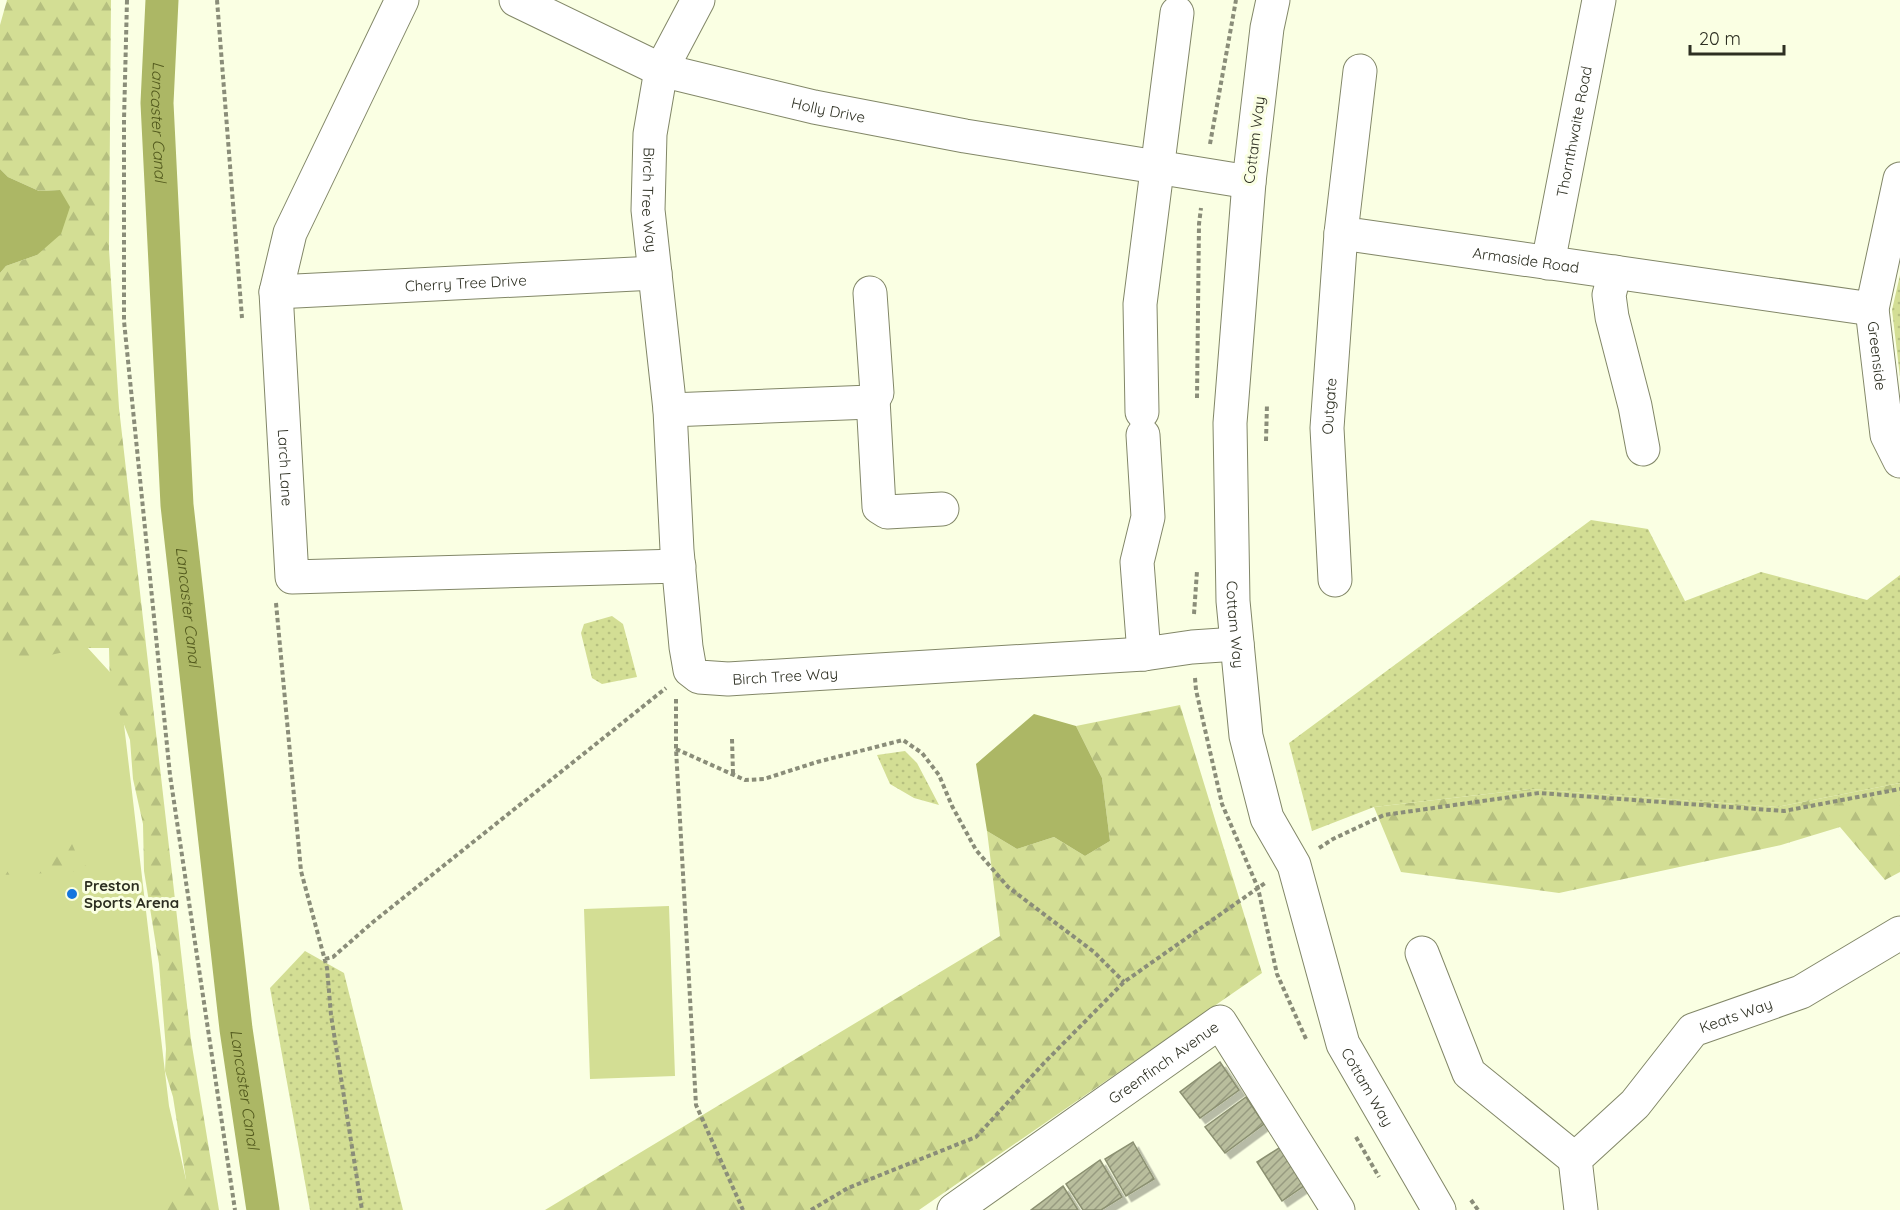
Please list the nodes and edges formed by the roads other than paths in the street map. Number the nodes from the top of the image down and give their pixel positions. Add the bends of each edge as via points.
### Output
1 (402, 0) edge
2 (516, 0) edge
3 (698, 0) edge
4 (1273, 0) edge
5 (1599, 0) edge
6 (1177, 13) dead end
7 (662, 70) junction
8 (1360, 71) dead end
9 (1156, 167) junction
10 (1900, 179) edge
11 (1249, 182) junction
12 (1341, 233) junction
13 (1548, 263) junction
14 (1615, 272) junction
15 (655, 273) junction
16 (276, 292) junction
17 (870, 293) dead end
18 (1872, 309) junction
19 (873, 399) junction
20 (670, 410) junction
21 (1643, 449) dead end
22 (1900, 461) edge
23 (942, 509) dead end
24 (679, 566) junction
25 (1335, 580) dead end
26 (1237, 644) junction
27 (1144, 654) junction
28 (1900, 933) edge
29 (1422, 953) dead end
30 (1575, 1159) junction
31 (954, 1210) edge
32 (1338, 1210) edge
33 (1439, 1210) edge
34 (1581, 1210) edge

1 - 16 street, Larch Lane via 290,232
2 - 7 street, Holly Drive
3 - 7 street, Birch Tree Way
4 - 11 street, Cottam Way
5 - 13 street, Thornthwaite Road
6 - 9 street
7 - 9 street, Holly Drive via 814,107
7 - 15 street, Birch Tree Way via 650,134 648,210
8 - 12 street
9 - 11 street, Holly Drive
9 - 27 street via 1140,304 1148,517 1137,562
10 - 18 street, Greenside
11 - 26 street, Cottam Way via 1230,423
12 - 13 street, Armaside Road
12 - 25 street, Outgate via 1327,428
13 - 14 street, Armaside Road
14 - 18 street, Armaside Road
14 - 21 street via 1609,295 1612,317
15 - 16 street, Cherry Tree Drive
15 - 20 street, Birch Tree Way
16 - 24 street, Larch Lane via 292,577
17 - 19 street via 877,393
18 - 22 street, Greenside via 1887,435
19 - 20 street
19 - 23 street via 879,507 887,512
20 - 24 street, Birch Tree Way
24 - 27 street, Birch Tree Way via 686,647 683,675 728,679
26 - 27 street, Birch Tree Way
26 - 33 street, Cottam Way via 1246,736 1264,808 1294,865 1343,1044
28 - 30 street, Keats Way via 1801,992 1693,1030 1635,1104
29 - 30 street via 1469,1073
30 - 34 street
31 - 32 street, Greenfinch Avenue via 1220,1022

